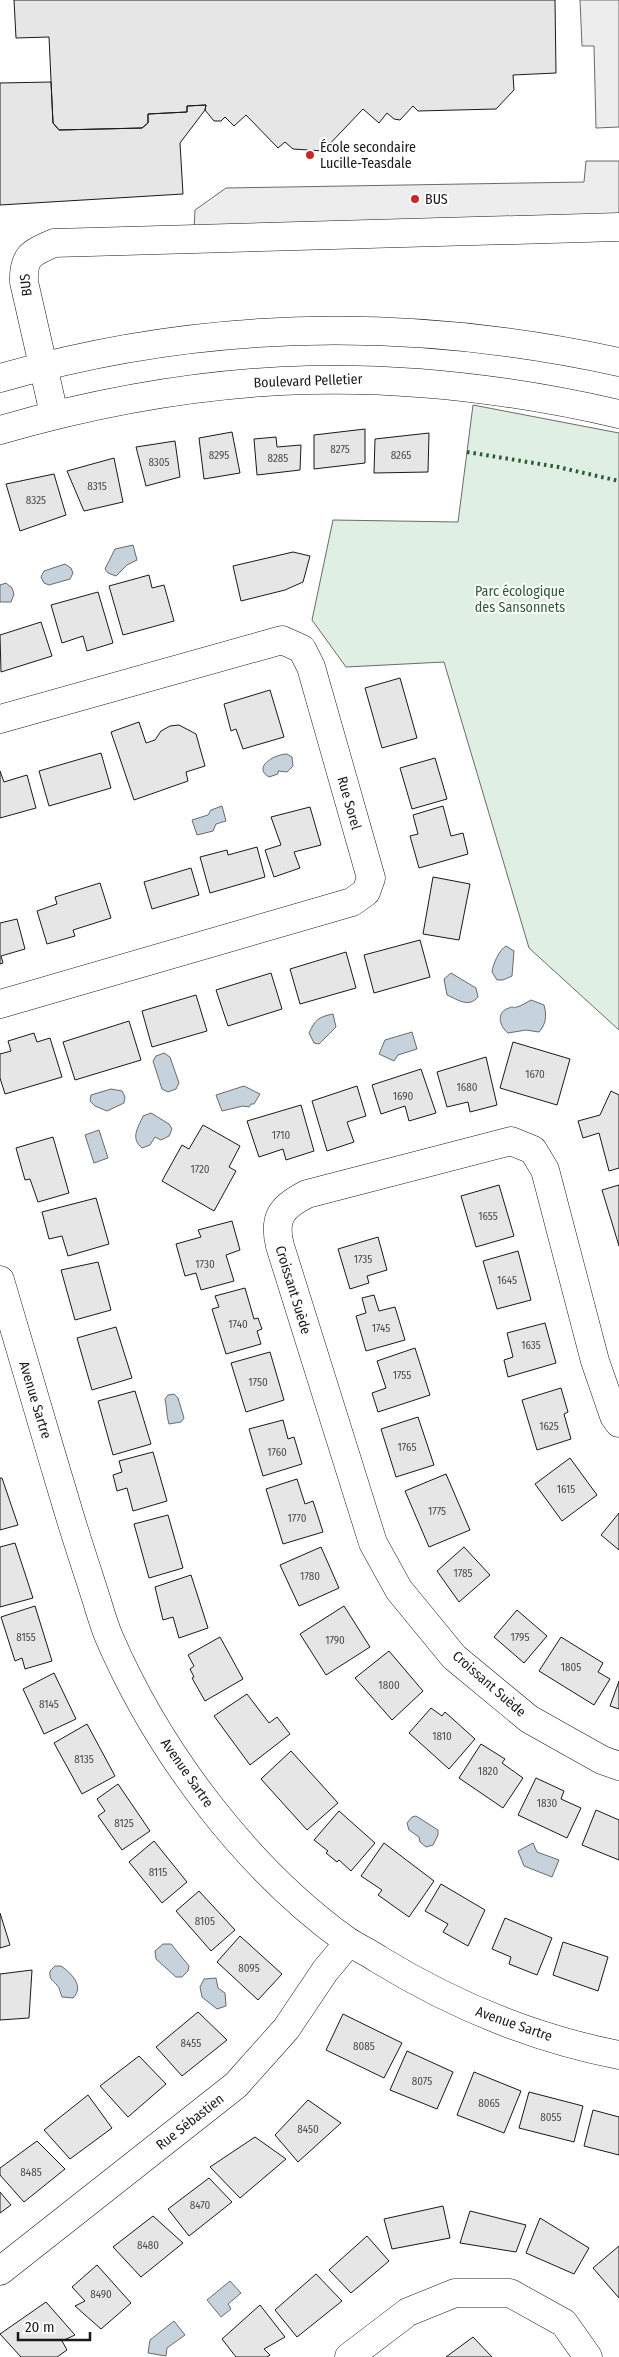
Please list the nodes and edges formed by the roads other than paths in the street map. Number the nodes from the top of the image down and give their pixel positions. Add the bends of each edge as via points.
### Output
1 (619, 227) edge
2 (619, 362) edge
3 (43, 367) junction
4 (0, 378) edge
5 (54, 414) junction
6 (619, 414) edge
7 (0, 430) edge
8 (0, 719) edge
9 (0, 1004) edge
10 (0, 1280) edge
11 (11, 1356) edge
12 (619, 1423) edge
13 (619, 1766) edge
14 (349, 1942) junction
15 (619, 2055) edge
16 (0, 2271) edge
17 (348, 2357) edge
18 (588, 2357) edge

1 - 3 street, BUS via 54,243 34,252 23,269
2 - 3 street via 478,338 409,331 324,330 201,337 106,352
3 - 4 street
3 - 5 street, BUS
5 - 6 street, Boulevard Pelletier via 201,386 331,378 451,384 520,393
5 - 7 street, Boulevard Pelletier
8 - 9 street, Rue Sorel via 282,640 302,649 311,667 371,878 366,892 352,902
10 - 11 street, Avenue Sartre
11 - 14 street, Avenue Sartre via 108,1635 136,1694 170,1751 231,1832 296,1899
12 - 13 street, Croissant Suède via 595,1361 545,1170 533,1150 511,1141 307,1194 285,1208 278,1220 280,1246 373,1543 399,1590 454,1657 529,1719 602,1760
14 - 15 street, Avenue Sartre via 420,1985 484,2015 585,2048
14 - 16 street, Rue Sébastien via 286,2029 236,2085
17 - 18 street via 408,2312 455,2293 510,2294 564,2323

